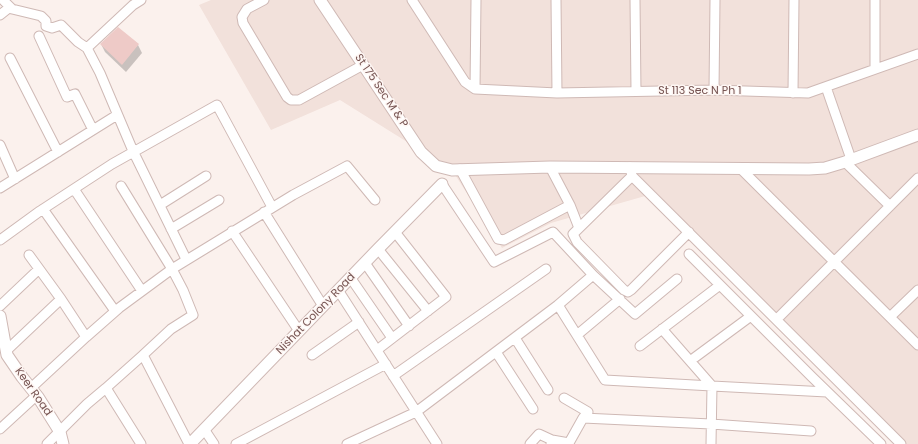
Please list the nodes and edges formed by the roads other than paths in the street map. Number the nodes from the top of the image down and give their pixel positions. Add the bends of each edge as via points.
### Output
1 (141, 0) edge
2 (264, 0) edge
3 (320, 0) edge
4 (412, 0) edge
5 (476, 0) edge
6 (556, 0) edge
7 (635, 0) edge
8 (715, 0) edge
9 (794, 0) edge
10 (876, 0) edge
11 (7, 3) edge
12 (0, 16) edge
13 (39, 36) dead end
14 (87, 48) junction
15 (918, 54) edge
16 (10, 58) dead end
17 (363, 65) junction
18 (875, 68) junction
19 (826, 88) junction
20 (475, 89) junction
21 (714, 90) junction
22 (636, 91) junction
23 (557, 93) junction
24 (793, 93) junction
25 (117, 115) junction
26 (93, 130) junction
27 (918, 135) edge
28 (0, 145) edge
29 (133, 151) junction
30 (58, 152) junction
31 (848, 160) junction
32 (550, 168) junction
33 (456, 169) junction
34 (741, 169) junction
35 (631, 172) junction
36 (206, 176) dead end
37 (918, 178) edge
38 (15, 179) junction
39 (442, 184) joint
40 (121, 186) dead end
41 (0, 188) edge
42 (74, 189) junction
43 (219, 200) dead end
44 (375, 200) dead end
45 (160, 205) junction
46 (570, 205) junction
47 (890, 206) junction
48 (272, 207) junction
49 (43, 209) junction
50 (264, 212) junction
51 (171, 228) junction
52 (579, 228) junction
53 (232, 231) junction
54 (395, 232) junction
55 (689, 232) junction
56 (0, 240) edge
57 (378, 249) junction
58 (689, 254) dead end
59 (29, 255) dead end
60 (186, 259) junction
61 (365, 262) junction
62 (834, 262) junction
63 (172, 268) junction
64 (39, 269) junction
65 (546, 269) dead end
66 (593, 275) junction
67 (350, 277) junction
68 (677, 279) dead end
69 (720, 285) junction
70 (338, 290) junction
71 (918, 290) edge
72 (142, 291) junction
73 (620, 299) junction
74 (60, 300) junction
75 (558, 305) junction
76 (0, 306) edge
77 (323, 306) junction
78 (428, 311) junction
79 (116, 312) junction
80 (751, 316) junction
81 (890, 318) junction
82 (777, 319) junction
83 (359, 322) junction
84 (0, 324) edge
85 (408, 326) junction
86 (662, 329) junction
87 (299, 331) junction
88 (577, 335) junction
89 (86, 337) junction
90 (392, 338) junction
91 (515, 338) junction
92 (918, 345) edge
93 (640, 346) dead end
94 (377, 350) junction
95 (496, 352) junction
96 (4, 355) edge
97 (142, 355) junction
98 (312, 356) dead end
99 (690, 361) junction
100 (386, 364) junction
101 (393, 376) junction
102 (712, 386) junction
103 (106, 388) junction
104 (548, 390) dead end
105 (34, 391) junction
106 (827, 392) junction
107 (564, 398) dead end
108 (533, 409) dead end
109 (416, 412) junction
110 (583, 418) junction
111 (711, 424) junction
112 (0, 428) edge
113 (204, 429) junction
114 (811, 431) dead end
115 (60, 432) junction
116 (551, 442) edge
117 (434, 443) edge
118 (47, 444) edge
119 (63, 444) edge
120 (140, 444) edge
121 (190, 444) edge
122 (214, 444) edge
123 (236, 444) edge
124 (348, 444) edge
125 (530, 444) edge
126 (711, 444) edge
127 (881, 444) edge
128 (901, 444) edge

1 - 14 street
2 - 17 street via 247,9 242,17 243,23 291,100 299,100
3 - 17 street, St 175 Sec M & P
4 - 20 street via 465,82
5 - 20 street
6 - 23 street
7 - 22 street
8 - 21 street
9 - 24 street
10 - 18 street
11 - 12 street
11 - 14 street via 12,9 41,16 46,21 46,26 52,28 61,25
13 - 26 street via 67,97 75,94
14 - 25 street
15 - 18 street, St 113 Sec N Ph 1
16 - 30 street
17 - 33 street, St 175 Sec M & P via 421,152 436,166
18 - 19 street, St 113 Sec N Ph 1
19 - 24 street, St 113 Sec N Ph 1 via 808,93
19 - 31 street
20 - 23 street, St 113 Sec N Ph 1
21 - 22 street, St 113 Sec N Ph 1
21 - 24 street, St 113 Sec N Ph 1
22 - 23 street, St 113 Sec N Ph 1
25 - 26 street
25 - 29 street
26 - 30 street
27 - 31 street, St 175 Sec M & P
28 - 38 street
29 - 42 street
29 - 45 street
29 - 48 street via 217,105
30 - 38 street
31 - 34 street, St 175 Sec M & P via 824,168
31 - 47 street
32 - 33 street, St 175 Sec M & P
32 - 35 street, St 175 Sec M & P
32 - 46 street
33 - 46 street via 498,239 504,240
34 - 35 street, St 175 Sec M & P
34 - 62 street
35 - 52 street
35 - 55 street
36 - 45 street
37 - 47 street
38 - 41 street
39 - 54 street, Nishat Colony Road
39 - 66 street via 494,262 553,232
40 - 63 street
42 - 49 street
42 - 72 street
43 - 51 street
44 - 48 street via 347,166
45 - 51 street
46 - 52 street
47 - 62 street
48 - 50 street
49 - 56 street
49 - 79 street
50 - 53 street
50 - 77 street
51 - 60 street
52 - 55 street via 574,234 577,242 628,292
53 - 60 street
53 - 87 street
54 - 57 street, Nishat Colony Road
54 - 78 street via 446,297
55 - 82 street
57 - 61 street, Nishat Colony Road
57 - 78 street
58 - 69 street
59 - 64 street
60 - 63 street
61 - 67 street, Nishat Colony Road
61 - 85 street
62 - 81 street
62 - 82 street
63 - 72 street
63 - 97 street via 194,315 171,329
64 - 74 street
64 - 76 street
65 - 101 street
66 - 73 street
66 - 75 street
67 - 70 street, Nishat Colony Road
67 - 90 street
68 - 73 street via 635,314
69 - 80 street
69 - 86 street
70 - 77 street, Nishat Colony Road
70 - 83 street
71 - 81 street
72 - 79 street
73 - 88 street
74 - 89 street
74 - 96 street
75 - 88 street
75 - 91 street
77 - 87 street, Nishat Colony Road
78 - 85 street
79 - 89 street
80 - 99 street
80 - 106 street
81 - 92 street
82 - 128 street
83 - 94 street
83 - 98 street
84 - 96 street, Keer Road
85 - 90 street
86 - 93 street
86 - 99 street
87 - 113 street, Nishat Colony Road
88 - 102 street via 606,380
89 - 105 street
90 - 94 street
91 - 95 street
91 - 104 street
94 - 100 street
95 - 108 street
95 - 109 street
96 - 105 street, Keer Road
97 - 103 street
97 - 121 street
99 - 102 street
100 - 101 street
100 - 123 street
101 - 109 street
102 - 106 street
102 - 111 street
103 - 115 street
103 - 120 street
105 - 112 street
105 - 115 street, Keer Road
106 - 127 street
107 - 110 street via 588,412
109 - 117 street
109 - 124 street
110 - 111 street
110 - 116 street via 569,443
111 - 114 street
111 - 126 street
113 - 121 street, Nishat Colony Road
113 - 122 street
115 - 118 street
115 - 119 street, Keer Road
116 - 125 street via 539,434

